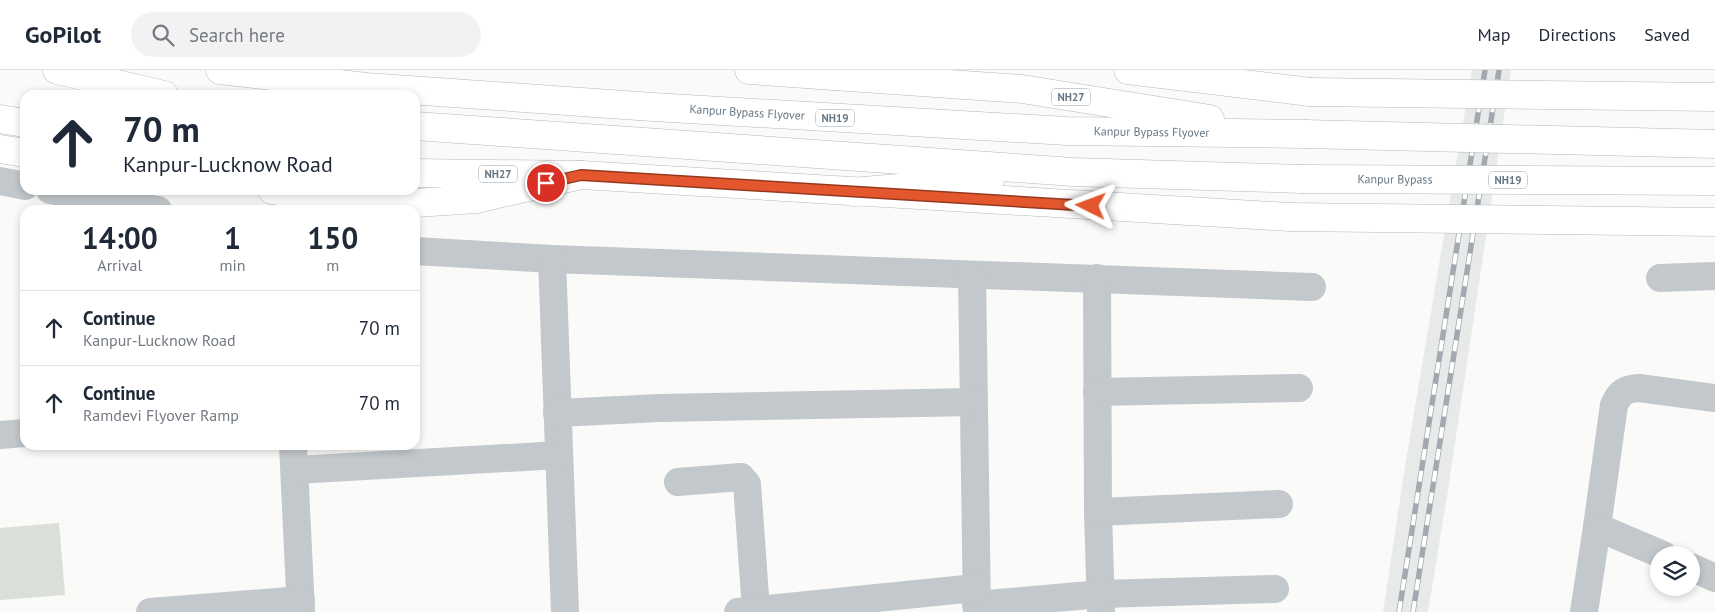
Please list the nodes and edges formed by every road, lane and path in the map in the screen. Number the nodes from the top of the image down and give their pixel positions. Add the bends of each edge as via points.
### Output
1 (57, 70) edge
2 (220, 70) edge
3 (750, 70) edge
4 (923, 70) edge
5 (1128, 70) edge
6 (834, 76) junction
7 (143, 90) edge
8 (408, 90) edge
9 (420, 91) edge
10 (1715, 96) edge
11 (0, 119) edge
12 (20, 122) edge
13 (420, 126) edge
14 (1305, 134) junction
15 (1715, 144) edge
16 (0, 149) edge
17 (20, 152) edge
18 (1074, 172) junction
19 (420, 173) edge
20 (581, 175) junction
21 (0, 181) edge
22 (1715, 182) edge
23 (20, 185) edge
24 (853, 192) junction
25 (77, 195) edge
26 (310, 195) edge
27 (131, 205) edge
28 (386, 205) edge
29 (386, 205) edge
30 (1715, 222) edge
31 (420, 251) edge
32 (552, 259) junction
33 (972, 275) junction
34 (1715, 276) edge
35 (1097, 278) junction
36 (1660, 278) dead end
37 (1312, 287) dead end
38 (1299, 388) dead end
39 (1097, 392) junction
40 (1715, 398) edge
41 (973, 402) junction
42 (557, 413) junction
43 (20, 434) edge
44 (0, 435) edge
45 (559, 455) junction
46 (294, 457) edge
47 (678, 482) dead end
48 (1279, 504) dead end
49 (1098, 512) junction
50 (1597, 527) junction
51 (1650, 549) edge
52 (1700, 571) edge
53 (1715, 578) edge
54 (1275, 590) dead end
55 (976, 602) edge
56 (1101, 603) edge
57 (301, 606) edge
58 (747, 611) edge
59 (150, 612) edge
60 (564, 612) edge
61 (1584, 612) edge

1 - 7 main road
2 - 8 main road, Kanpur Bypass Flyover / NH19
3 - 6 main road, NH27
4 - 6 main road
5 - 10 main road, bridge via 1310,92
6 - 14 main road, NH27 via 1022,90
9 - 14 main road, Kanpur Bypass Flyover / NH19 via 1067,131
11 - 12 main road
13 - 18 main road, NH19
14 - 15 main road, NH19, bridge
16 - 17 main road
18 - 22 main road, Kanpur Bypass / NH19, bridge
18 - 24 main road, NH27
19 - 20 main road, NH27
20 - 24 main road, NH27
20 - 28 main road via 476,199
21 - 23 street
24 - 30 main road, bridge via 1290,217
25 - 27 street
26 - 29 main road
31 - 32 street
32 - 33 street
32 - 42 street
33 - 35 street
33 - 41 street
34 - 36 street
35 - 37 street
35 - 39 street
38 - 39 street
39 - 49 street
40 - 50 street via 1639,388 1619,394 1614,405
41 - 42 street
41 - 55 street
42 - 45 street
43 - 44 street
45 - 46 street
45 - 60 street
46 - 57 street
47 - 58 street via 741,477 747,484
48 - 49 street
49 - 56 street
50 - 51 street
50 - 61 street
52 - 53 street
54 - 56 street
55 - 56 street
55 - 58 street
57 - 59 street

